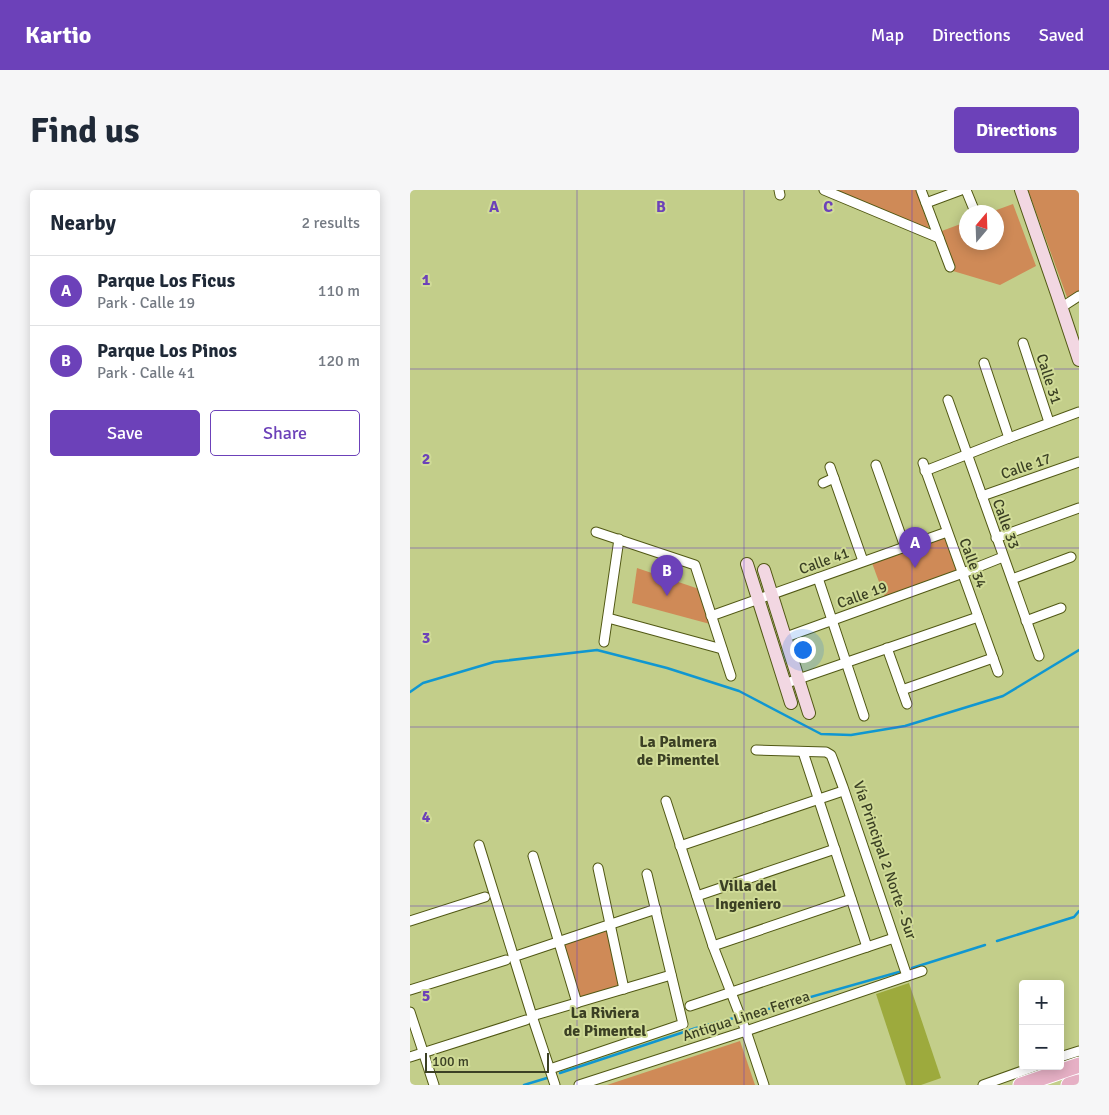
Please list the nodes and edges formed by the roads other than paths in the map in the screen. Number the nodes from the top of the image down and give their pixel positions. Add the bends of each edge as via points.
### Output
1 (824, 190) edge
2 (921, 190) edge
3 (961, 190) edge
4 (966, 190) edge
5 (1021, 190) edge
6 (926, 203) junction
7 (972, 205) edge
8 (939, 238) junction
9 (950, 267) dead end
10 (1079, 296) edge
11 (1062, 306) junction
12 (1023, 343) dead end
13 (1079, 360) edge
14 (984, 362) dead end
15 (948, 400) dead end
16 (1079, 412) edge
17 (1049, 422) junction
18 (1009, 438) junction
19 (968, 454) junction
20 (1079, 462) edge
21 (876, 465) dead end
22 (830, 467) dead end
23 (834, 478) junction
24 (823, 482) dead end
25 (982, 496) junction
26 (1079, 508) edge
27 (596, 532) dead end
28 (947, 532) junction
29 (996, 538) junction
30 (619, 539) junction
31 (905, 547) junction
32 (1004, 557) junction
33 (1071, 558) dead end
34 (863, 561) junction
35 (747, 564) dead end
36 (764, 570) dead end
37 (963, 573) junction
38 (818, 578) junction
39 (1012, 579) junction
40 (772, 594) junction
41 (758, 600) junction
42 (1061, 608) dead end
43 (711, 616) junction
44 (978, 616) junction
45 (608, 618) junction
46 (833, 620) junction
47 (1026, 621) junction
48 (786, 637) junction
49 (604, 642) dead end
50 (887, 648) junction
51 (722, 649) junction
52 (1039, 656) dead end
53 (993, 658) junction
54 (846, 662) junction
55 (998, 672) dead end
56 (730, 676) dead end
57 (799, 679) junction
58 (784, 684) junction
59 (902, 690) junction
60 (791, 703) dead end
61 (906, 704) dead end
62 (809, 712) dead end
63 (864, 716) dead end
64 (756, 750) dead end
65 (803, 752) junction
66 (840, 792) dead end
67 (818, 799) junction
68 (666, 801) dead end
69 (479, 845) dead end
70 (680, 846) junction
71 (835, 849) junction
72 (533, 856) dead end
73 (598, 868) dead end
74 (647, 874) dead end
75 (697, 896) junction
76 (485, 897) dead end
77 (851, 899) junction
78 (656, 909) junction
79 (410, 921) edge
80 (610, 924) junction
81 (892, 939) dead end
82 (558, 942) junction
83 (713, 946) junction
84 (867, 947) junction
85 (510, 958) junction
86 (922, 971) dead end
87 (671, 975) junction
88 (907, 976) junction
89 (624, 989) junction
90 (410, 990) edge
91 (731, 992) junction
92 (577, 1003) junction
93 (690, 1006) dead end
94 (410, 1012) edge
95 (529, 1018) junction
96 (746, 1031) junction
97 (1079, 1051) edge
98 (424, 1052) junction
99 (410, 1057) edge
100 (1064, 1057) edge
101 (1079, 1065) edge
102 (550, 1069) junction
103 (1025, 1070) edge
104 (1079, 1082) edge
105 (434, 1085) edge
106 (555, 1085) edge
107 (579, 1085) edge
108 (764, 1085) edge
109 (983, 1085) edge
110 (1021, 1085) edge
111 (1069, 1085) edge

1 - 8 street
2 - 6 street
3 - 6 street
4 - 7 street
5 - 11 street
6 - 8 street
8 - 9 street
10 - 11 street
11 - 13 street
12 - 17 street, Calle 31
14 - 18 street
15 - 19 street, Calle 33
16 - 17 street
17 - 18 street
18 - 19 street
19 - 25 street, Calle 33
19 - 28 street, Calle 34 via 924,467
20 - 25 street, Calle 17
21 - 31 street
22 - 23 street
23 - 24 street
23 - 34 street
25 - 29 street, Calle 33
26 - 29 street
27 - 30 street
28 - 31 street, Calle 41
28 - 37 street, Calle 34
29 - 32 street, Calle 33
30 - 43 street via 694,565
30 - 45 street
31 - 34 street, Calle 41
32 - 37 street, Calle 19
32 - 39 street, Calle 33
33 - 39 street
34 - 38 street, Calle 41
35 - 41 street
36 - 40 street
37 - 44 street, Calle 34
37 - 46 street, Calle 19
38 - 40 street, Calle 41
38 - 46 street
39 - 47 street, Calle 33
40 - 41 street, Calle 41
40 - 48 street
41 - 43 street, Calle 41
41 - 58 street
42 - 47 street
43 - 51 street
44 - 50 street
44 - 53 street, Calle 34
45 - 49 street
45 - 51 street
46 - 48 street, Calle 19
46 - 54 street
47 - 52 street, Calle 33
48 - 57 street
50 - 54 street
50 - 59 street
51 - 56 street
53 - 55 street, Calle 34
53 - 59 street
54 - 57 street
54 - 63 street
57 - 58 street
57 - 62 street
58 - 60 street
59 - 61 street
64 - 65 street
65 - 67 street
65 - 88 street, Vía Principal 2 Norte - Sur via 831,755
66 - 67 street
67 - 70 street
67 - 71 street
68 - 70 street
69 - 85 street
70 - 75 street
71 - 75 street
71 - 77 street
72 - 82 street
73 - 80 street
74 - 78 street
75 - 83 street
76 - 79 street
77 - 83 street
77 - 84 street
78 - 80 street
78 - 87 street
80 - 82 street
80 - 89 street
81 - 84 street
82 - 85 street
82 - 92 street
83 - 91 street
84 - 91 street
85 - 90 street
85 - 95 street
86 - 88 street, Antigua Linea Ferrea
87 - 89 street
87 - 102 street via 683,1024
88 - 96 street, Antigua Linea Ferrea
89 - 92 street
91 - 93 street
91 - 96 street
92 - 95 street
94 - 98 street
95 - 98 street
95 - 102 street
96 - 107 street, Antigua Linea Ferrea
96 - 108 street
97 - 100 street
98 - 99 street
98 - 105 street
101 - 110 main road
102 - 106 street
103 - 109 street
104 - 111 main road

